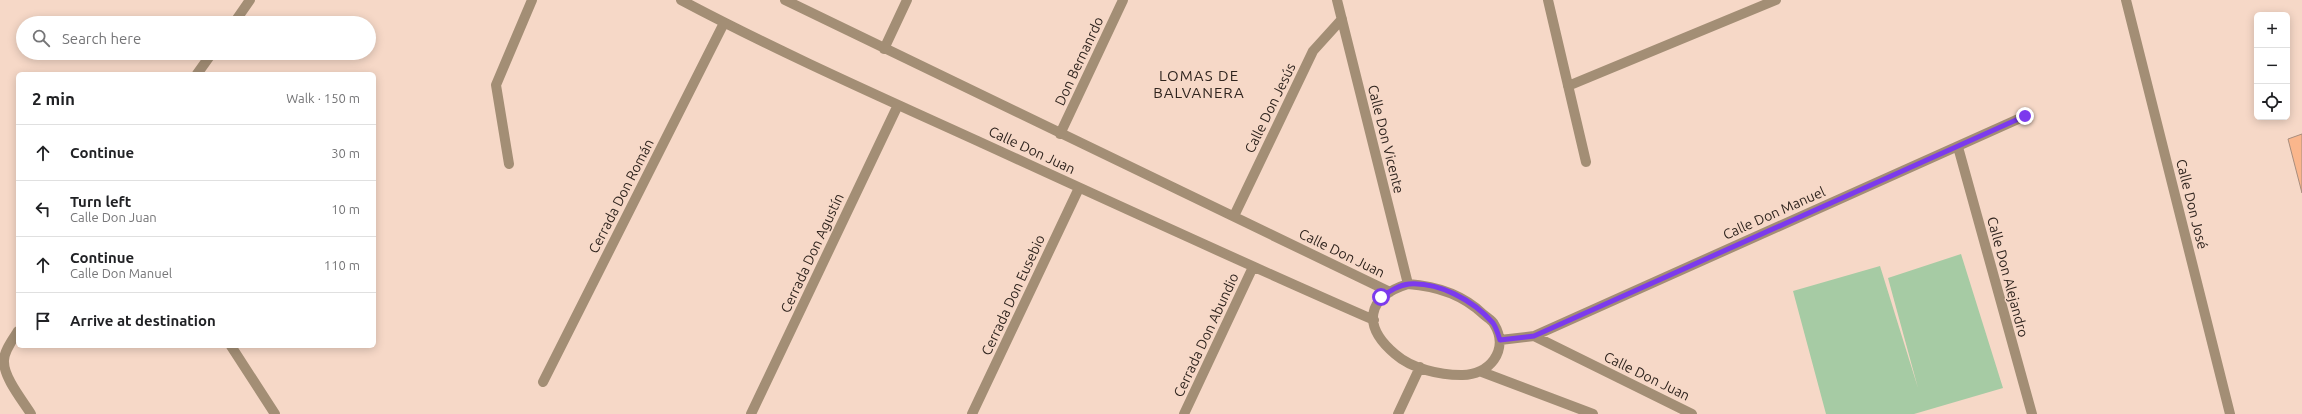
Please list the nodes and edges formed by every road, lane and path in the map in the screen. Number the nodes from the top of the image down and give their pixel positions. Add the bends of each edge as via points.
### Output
1 (250, 0) edge
2 (532, 0) edge
3 (681, 0) edge
4 (785, 0) edge
5 (907, 0) edge
6 (1123, 0) edge
7 (1337, 0) edge
8 (1548, 0) edge
9 (1776, 0) edge
10 (2126, 0) edge
11 (239, 16) edge
12 (1342, 19) junction
13 (724, 23) junction
14 (884, 49) junction
15 (207, 60) edge
16 (198, 72) edge
17 (1568, 86) junction
18 (898, 105) junction
19 (2025, 116) dead end
20 (1060, 134) junction
21 (1958, 146) junction
22 (1586, 162) dead end
23 (509, 164) dead end
24 (1079, 188) junction
25 (1234, 216) junction
26 (1253, 267) junction
27 (1408, 284) junction
28 (1390, 292) junction
29 (1374, 320) junction
30 (16, 334) edge
31 (1534, 336) junction
32 (1500, 340) junction
33 (232, 348) edge
34 (1420, 367) junction
35 (1482, 372) junction
36 (543, 382) dead end
37 (31, 414) edge
38 (275, 414) edge
39 (751, 414) edge
40 (972, 414) edge
41 (1184, 414) edge
42 (1398, 414) edge
43 (1593, 414) edge
44 (1692, 414) edge
45 (2032, 414) edge
46 (2230, 414) edge

1 - 11 street
2 - 23 street via 496,86
3 - 13 street, Calle Don Juan
4 - 14 street, Calle Don Juan
5 - 14 street
6 - 20 street, Don Bernanrdo
7 - 12 street, Calle Don Vicente
8 - 17 street
9 - 17 street
10 - 46 street, Calle Don José
12 - 25 street, Calle Don Jesús via 1313,51
12 - 27 street, Calle Don Vicente
13 - 18 street, Calle Don Juan
13 - 36 street, Cerrada Don Román
14 - 20 street, Calle Don Juan
15 - 16 street
17 - 22 street
18 - 24 street, Calle Don Juan
18 - 39 street, Cerrada Don Agustín
19 - 21 street, Calle Don Manuel
20 - 25 street, Calle Don Juan
21 - 31 street, Calle Don Manuel
21 - 45 street, Calle Don Alejandro
24 - 26 street, Calle Don Juan
24 - 40 street, Cerrada Don Eusebio
25 - 28 street, Calle Don Juan
26 - 29 street, Calle Don Juan
26 - 41 street, Cerrada Don Abundio
27 - 28 street
27 - 32 street via 1426,286 1462,297 1494,324
28 - 29 street via 1381,297 1373,312
29 - 34 street via 1380,338 1396,355
30 - 37 street via 4,362 11,383
31 - 32 street
31 - 44 street, Calle Don Juan
32 - 35 street via 1494,362
33 - 38 street
34 - 35 street via 1442,375
34 - 42 street
35 - 43 street

